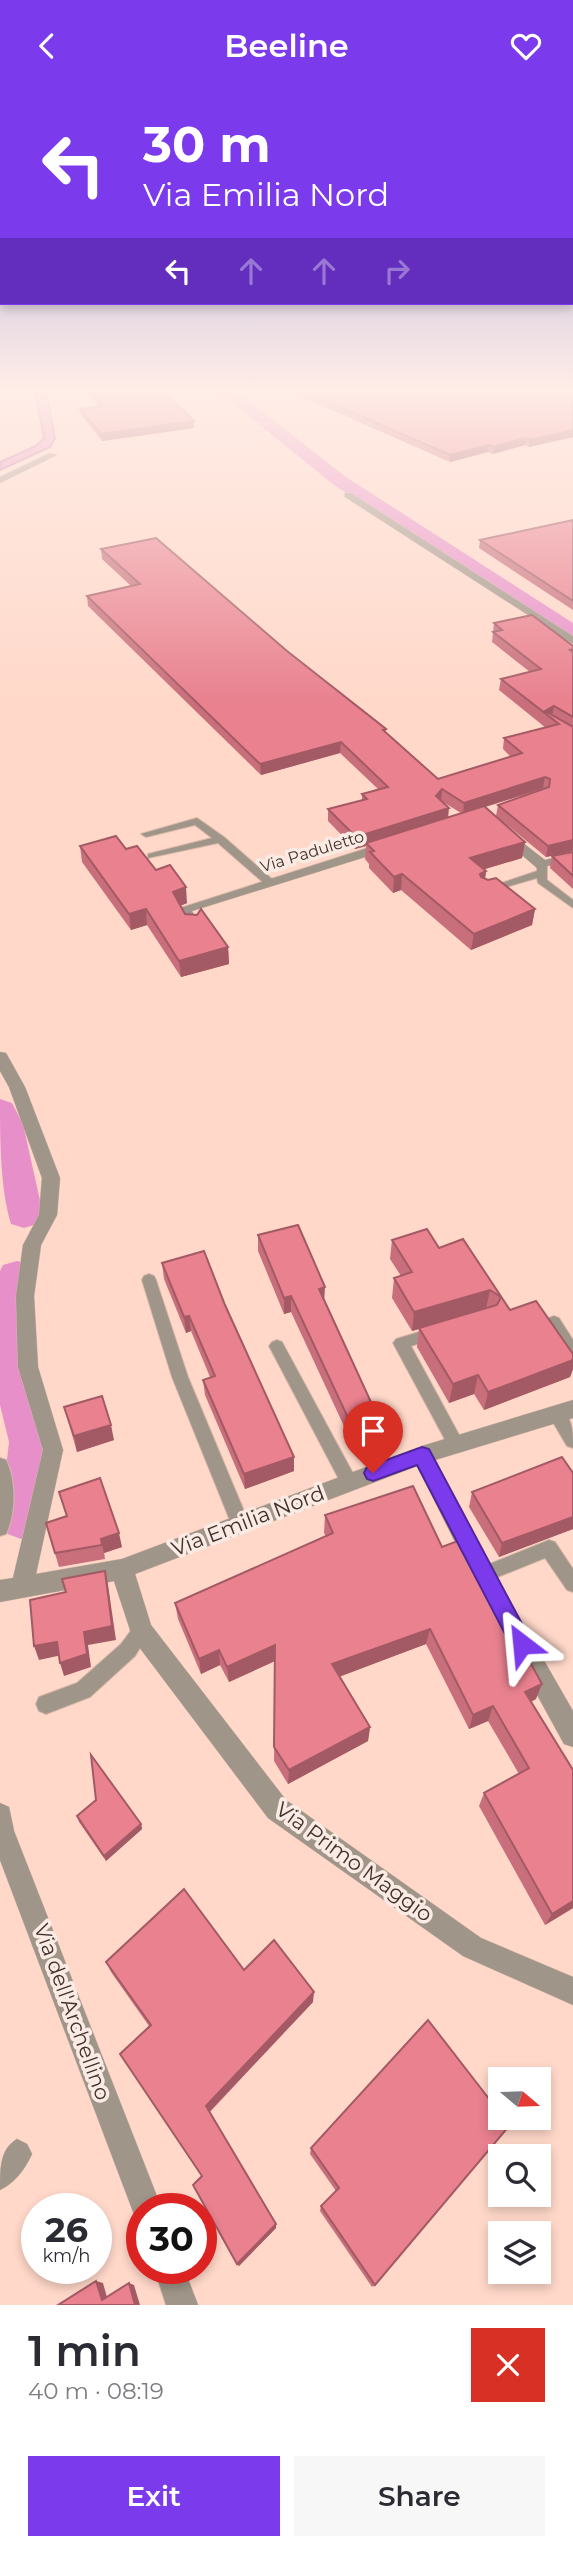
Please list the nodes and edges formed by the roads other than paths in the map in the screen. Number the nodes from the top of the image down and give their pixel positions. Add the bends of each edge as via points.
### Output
1 (348, 495) dead end
2 (573, 641) edge
3 (494, 823) edge
4 (146, 834) dead end
5 (220, 839) junction
6 (400, 841) edge
7 (152, 856) dead end
8 (573, 857) edge
9 (542, 870) junction
10 (269, 882) junction
11 (485, 891) edge
12 (573, 905) edge
13 (193, 926) edge
14 (0, 1057) edge
15 (149, 1280) dead end
16 (554, 1322) edge
17 (450, 1329) edge
18 (276, 1346) dead end
19 (573, 1354) edge
20 (565, 1411) edge
21 (573, 1441) edge
22 (456, 1444) junction
23 (422, 1455) junction
24 (0, 1465) edge
25 (349, 1482) junction
26 (240, 1523) junction
27 (0, 1528) edge
28 (122, 1569) junction
29 (483, 1575) junction
30 (573, 1584) edge
31 (11, 1589) edge
32 (141, 1631) junction
33 (46, 1703) dead end
34 (573, 1735) edge
35 (0, 1816) edge
36 (573, 1991) edge
37 (141, 2193) edge
38 (174, 2284) edge
39 (181, 2305) edge

1 - 2 street
3 - 9 street
4 - 5 lane via 197,821
5 - 7 lane
5 - 10 lane
6 - 10 street, Via Paduletto
8 - 9 street
9 - 11 lane
9 - 12 lane via 542,881
10 - 13 street, Via Paduletto via 184,909
14 - 31 street via 18,1087 51,1178 48,1215 32,1245 25,1296 28,1367 53,1450
15 - 26 lane via 180,1377
16 - 19 lane
17 - 22 lane via 401,1343
18 - 25 lane
20 - 21 lane
20 - 22 street, Via Emilia Nord
22 - 23 street, Via Emilia Nord
23 - 25 street, Via Emilia Nord
23 - 29 street
24 - 27 lane via 5,1495
25 - 26 street, Via Emilia Nord
26 - 28 street, Via Emilia Nord
28 - 31 street, Via Emilia Nord
28 - 32 street, Via Primo Maggio
29 - 30 lane via 550,1548
29 - 34 street
32 - 33 lane via 128,1650 83,1690
32 - 36 street, Via Primo Maggio via 278,1809 472,1947
35 - 37 street, Via dell'Archellino via 1,1831 43,1930
38 - 39 street

